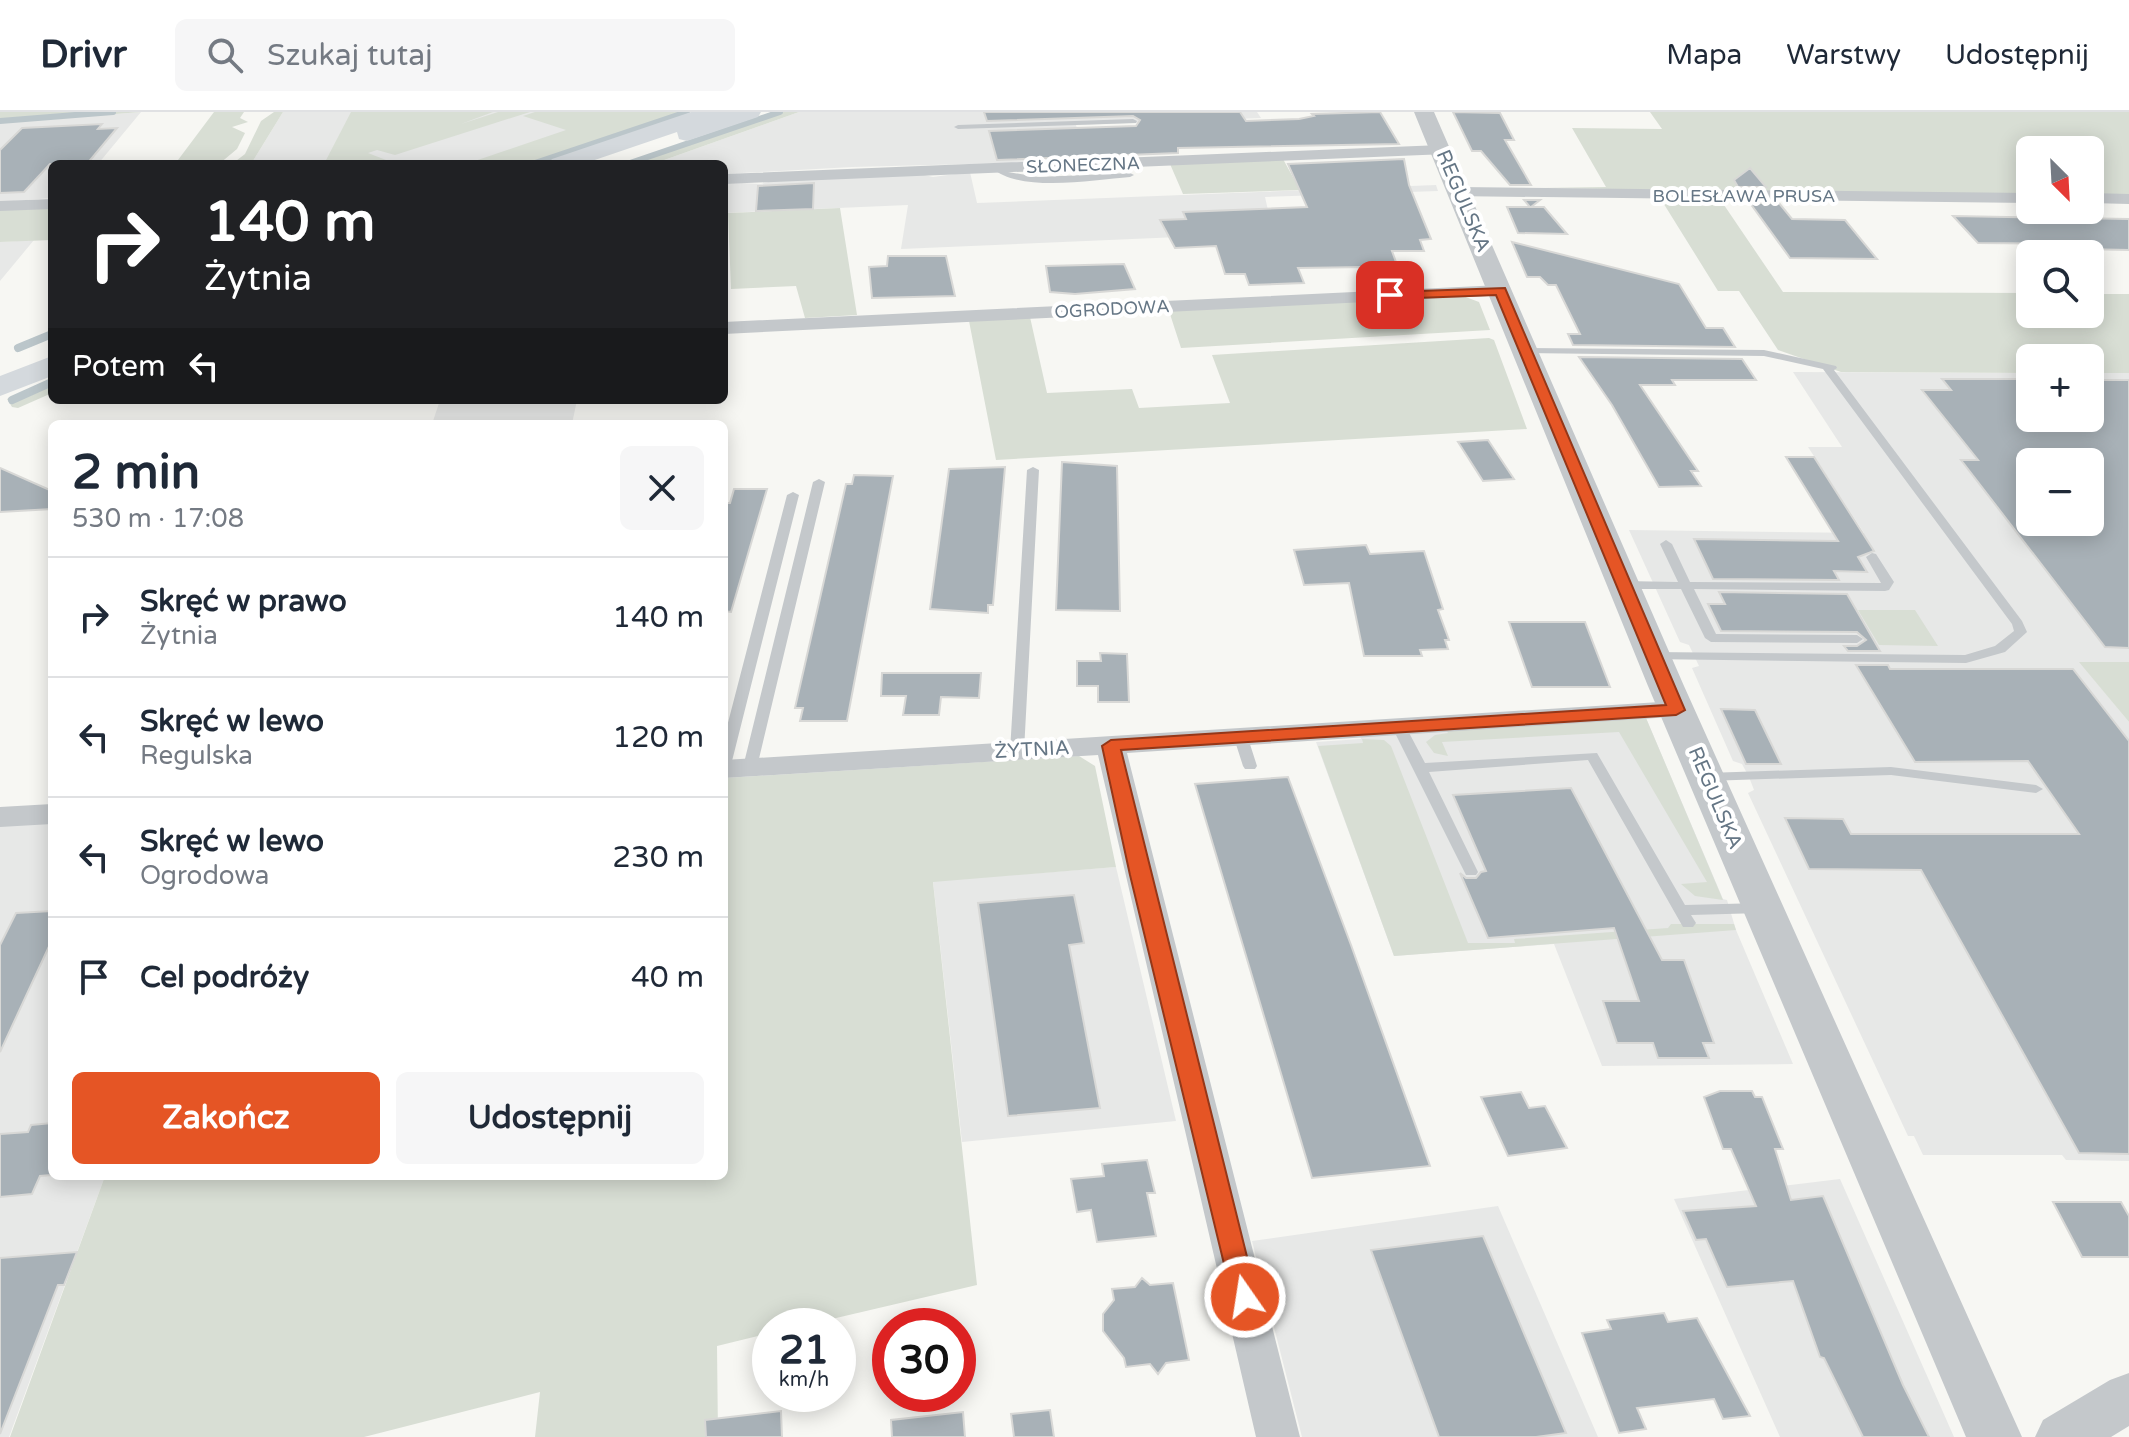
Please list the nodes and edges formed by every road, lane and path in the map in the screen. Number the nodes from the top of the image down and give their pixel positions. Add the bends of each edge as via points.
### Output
1 (713, 112) edge
2 (750, 112) edge
3 (1019, 112) edge
4 (1424, 112) edge
5 (1133, 121) dead end
6 (1023, 125) junction
7 (958, 127) dead end
8 (1441, 150) junction
9 (572, 160) edge
10 (611, 160) edge
11 (996, 168) junction
12 (1130, 175) dead end
13 (728, 179) edge
14 (1458, 192) junction
15 (2016, 198) edge
16 (2104, 198) edge
17 (2129, 199) edge
18 (48, 204) edge
19 (0, 206) edge
20 (1501, 291) junction
21 (728, 328) edge
22 (48, 349) edge
23 (1526, 351) junction
24 (48, 367) edge
25 (0, 368) edge
26 (0, 387) edge
27 (1033, 470) dead end
28 (819, 482) dead end
29 (793, 495) dead end
30 (1666, 544) dead end
31 (1872, 557) dead end
32 (1623, 585) junction
33 (1686, 586) junction
34 (1857, 639) dead end
35 (1653, 656) junction
36 (1676, 710) junction
37 (1399, 727) junction
38 (1241, 738) junction
39 (1111, 746) junction
40 (1017, 751) junction
41 (1250, 766) dead end
42 (733, 767) edge
43 (1420, 768) junction
44 (1707, 777) junction
45 (2036, 789) dead end
46 (48, 814) edge
47 (0, 817) edge
48 (1471, 872) dead end
49 (1762, 908) junction
50 (2129, 1397) edge
51 (1278, 1437) edge
52 (1994, 1437) edge
53 (2063, 1437) edge

1 - 9 main road
2 - 10 main road
3 - 6 lane
4 - 8 street, REGULSKA
5 - 6 lane
6 - 7 lane
8 - 11 street, SŁONECZNA
8 - 14 street, REGULSKA
11 - 12 lane via 1008,177 1027,179
11 - 13 street, SŁONECZNA
14 - 15 street, BOLESŁAWA PRUSA
14 - 20 street, REGULSKA
16 - 17 street
18 - 19 street
20 - 21 street, OGRODOWA
20 - 23 street, REGULSKA
22 - 25 main road
23 - 32 street, REGULSKA
23 - 35 lane via 1764,353 1830,368 2021,632 2000,649 1966,659
24 - 26 main road
27 - 40 lane
28 - 42 lane
29 - 42 lane
30 - 33 lane
31 - 33 lane via 1888,582 1885,587
32 - 33 lane
32 - 35 street, REGULSKA
33 - 34 lane via 1711,638
35 - 36 street, REGULSKA
36 - 37 street, ŻYTNIA
36 - 44 street, REGULSKA
37 - 38 street, ŻYTNIA
37 - 43 lane
38 - 39 street, ŻYTNIA
38 - 41 lane
39 - 40 street, ŻYTNIA
39 - 51 street
40 - 42 street, ŻYTNIA
43 - 48 lane
43 - 49 lane via 1592,756 1684,917
44 - 45 lane via 1891,771
44 - 49 street, REGULSKA
46 - 47 street
49 - 52 street, REGULSKA
50 - 53 street

